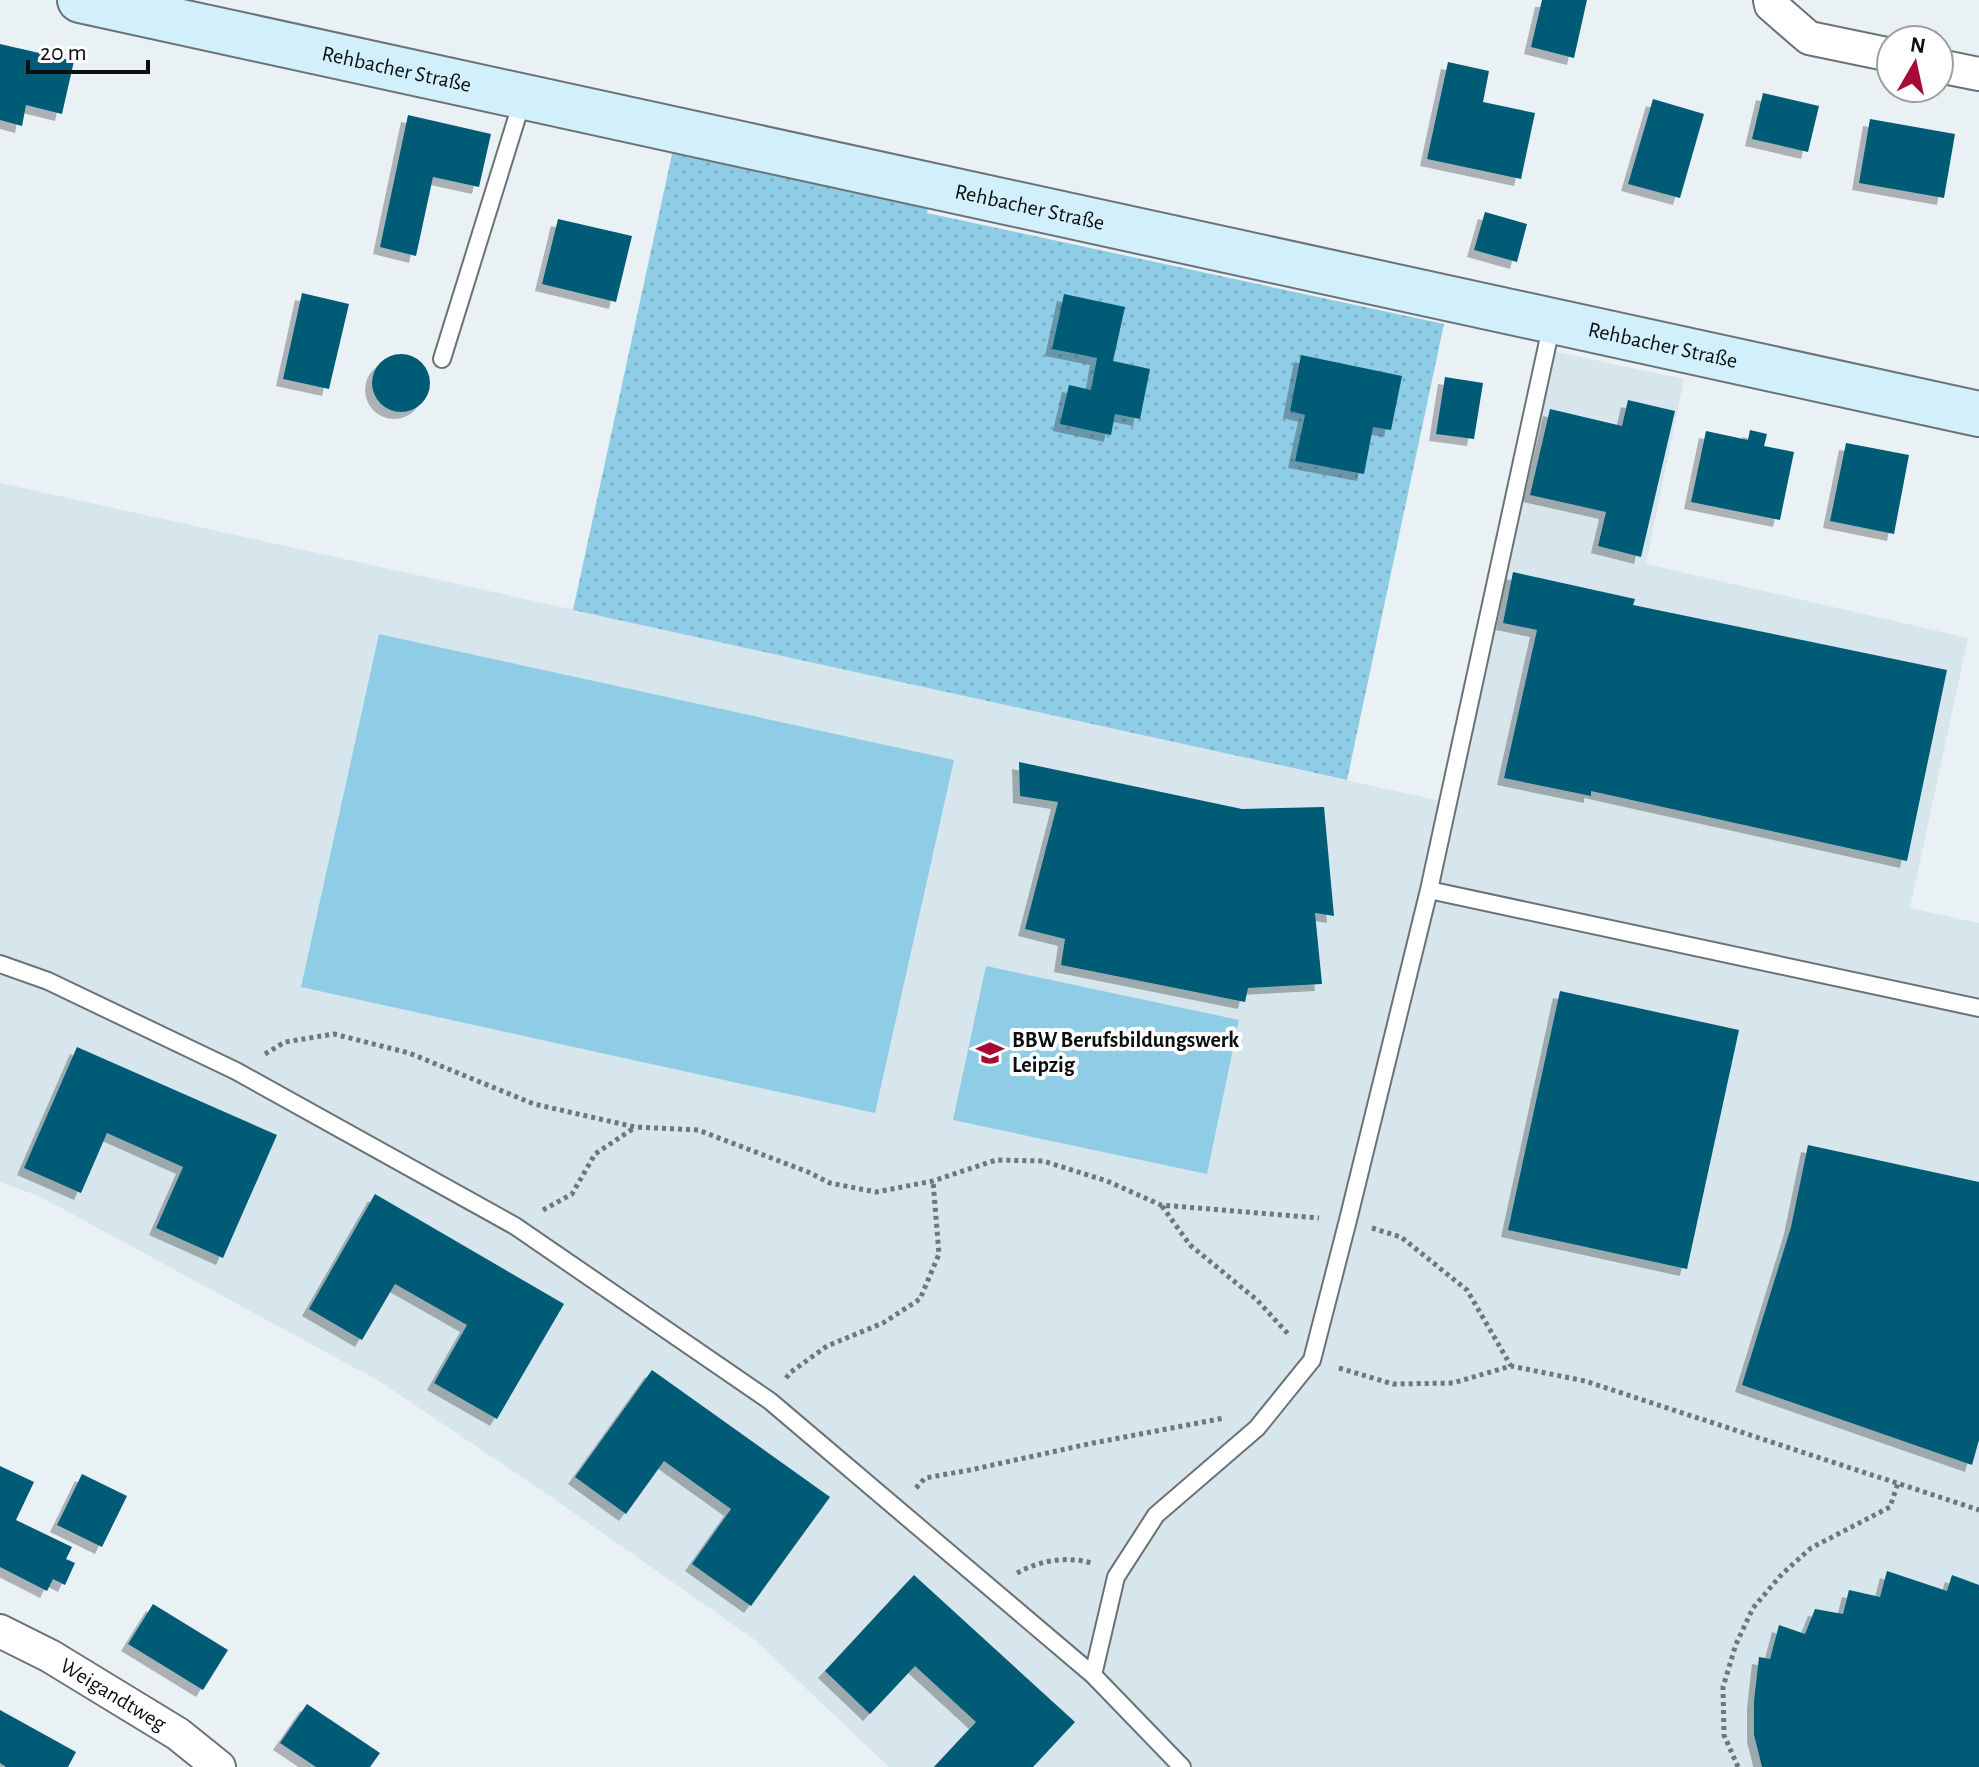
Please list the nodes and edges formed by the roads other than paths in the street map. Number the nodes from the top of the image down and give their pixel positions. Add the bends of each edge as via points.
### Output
1 (80, 0) edge
2 (1770, 2) edge
3 (1875, 52) edge
4 (1955, 69) edge
5 (1979, 74) edge
6 (524, 97) junction
7 (1553, 321) junction
8 (442, 359) dead end
9 (1979, 414) edge
10 (1429, 890) junction
11 (0, 964) edge
12 (1979, 1008) edge
13 (0, 1631) edge
14 (1093, 1675) junction
15 (219, 1767) edge
16 (1182, 1767) edge

1 - 6 street, Rehbacher Straße
2 - 3 street via 1809,38
4 - 5 street
6 - 7 street, Rehbacher Straße
6 - 8 lane
7 - 9 street, Rehbacher Straße
7 - 10 lane
10 - 12 lane
10 - 14 lane via 1312,1360 1257,1428 1156,1515 1116,1577
11 - 14 lane via 48,981 236,1071 515,1226 770,1401
13 - 15 street, Weigandtweg via 178,1734
14 - 16 lane

